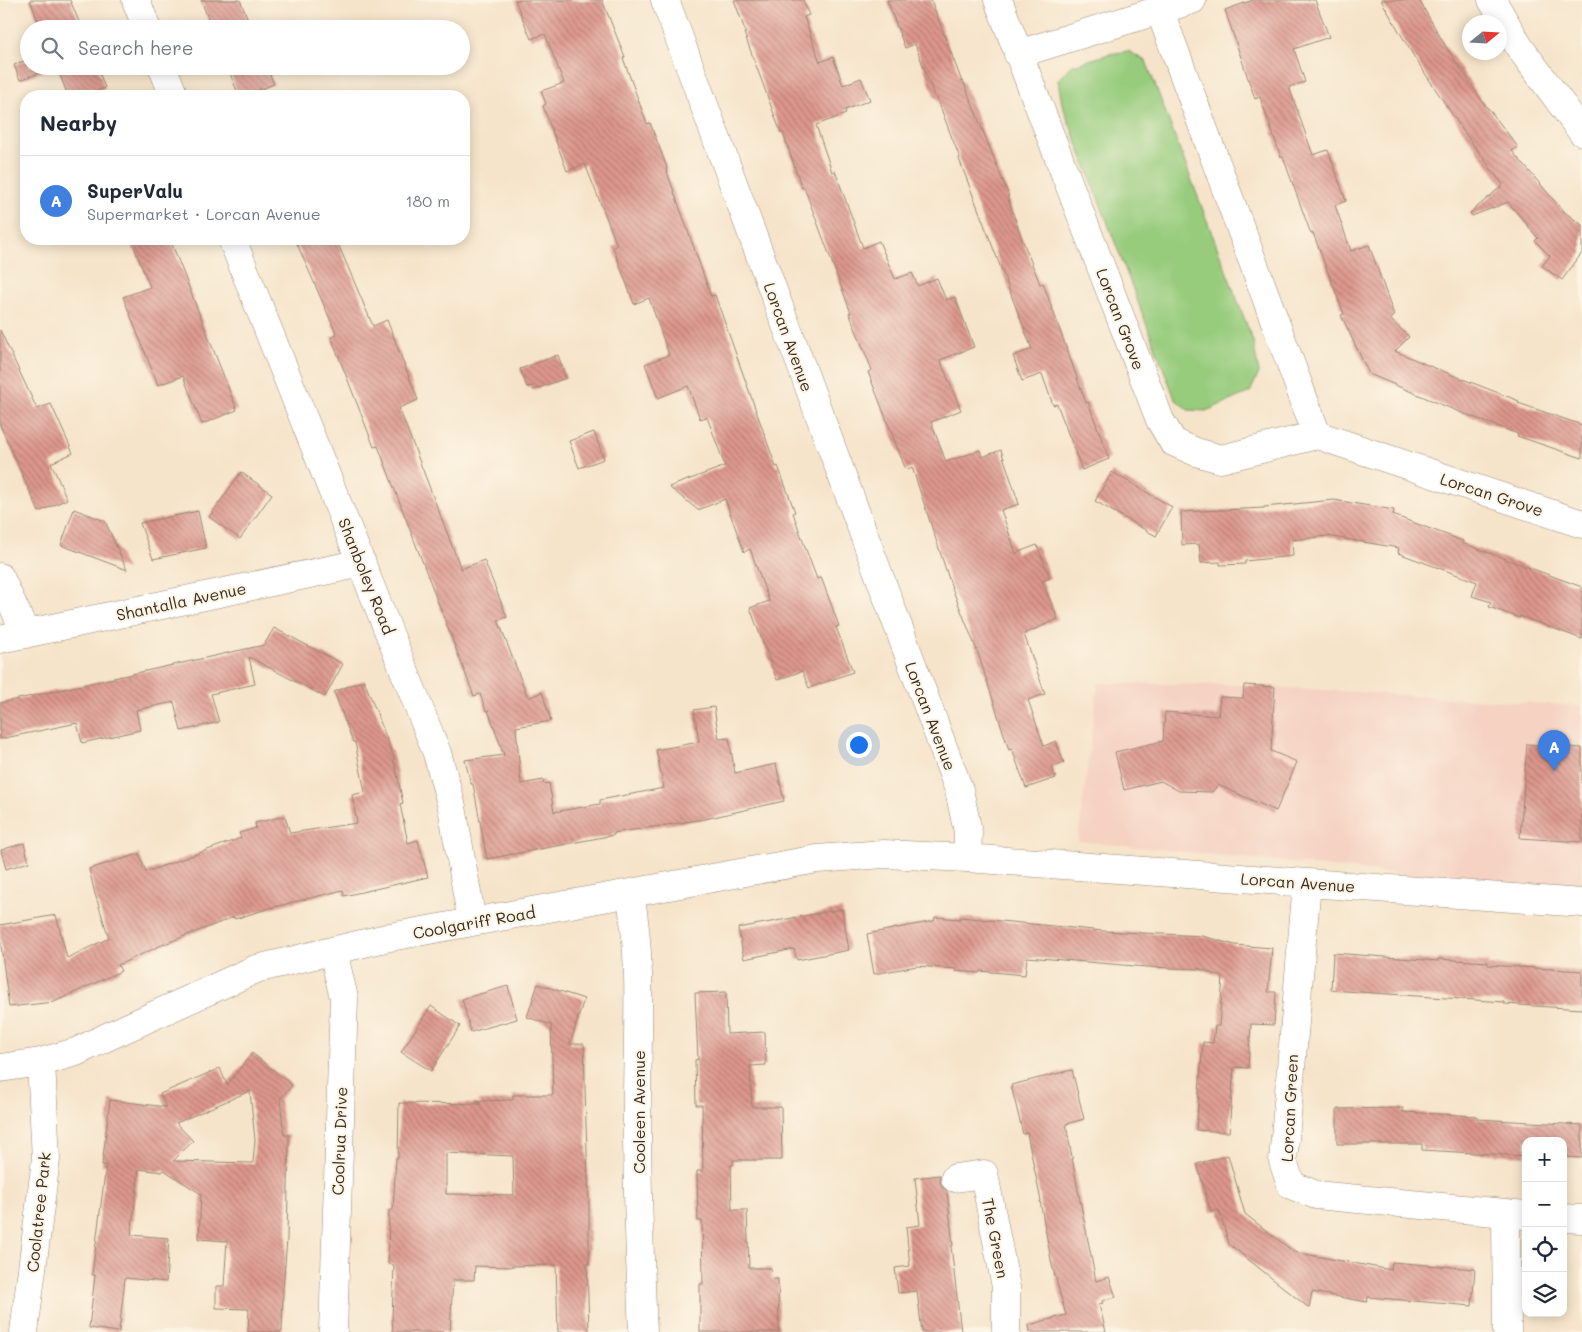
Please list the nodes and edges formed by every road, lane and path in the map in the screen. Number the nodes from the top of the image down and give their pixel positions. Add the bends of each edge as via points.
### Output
1 (136, 0) edge
2 (665, 0) edge
3 (998, 0) edge
4 (1192, 0) edge
5 (1492, 0) edge
6 (1160, 11) junction
7 (144, 20) edge
8 (1018, 54) junction
9 (166, 75) edge
10 (172, 90) edge
11 (1580, 127) edge
12 (234, 245) edge
13 (1317, 435) junction
14 (1582, 524) edge
15 (362, 563) junction
16 (0, 577) edge
17 (13, 637) edge
18 (966, 858) junction
19 (1307, 883) junction
20 (630, 893) junction
21 (1582, 904) edge
22 (472, 922) junction
23 (333, 951) junction
24 (41, 1062) junction
25 (0, 1068) edge
26 (955, 1178) dead end
27 (1516, 1215) edge
28 (1567, 1218) edge
29 (1582, 1219) edge
30 (24, 1332) edge
31 (333, 1332) edge
32 (643, 1332) edge
33 (1006, 1332) edge
34 (1507, 1332) edge

1 - 7 street
2 - 18 street, Lorcan Avenue via 959,790 968,832
3 - 8 street, Lorcan Grove
4 - 6 street
5 - 11 street via 1520,48
6 - 8 street
6 - 13 street
8 - 13 street, Lorcan Grove via 1160,420 1174,442 1221,459
9 - 10 street
12 - 15 street, Shanboley Road
13 - 14 street, Lorcan Grove
15 - 17 street, Shantalla Avenue
15 - 22 street, Shanboley Road via 438,753 452,807
16 - 17 street
18 - 19 street, Lorcan Avenue
18 - 20 street, Coolgariff Road via 884,854 816,859
19 - 21 street, Lorcan Avenue
19 - 27 street, Lorcan Green via 1283,1161 1291,1185 1316,1195
20 - 22 street, Coolgariff Road
20 - 32 street, Cooleen Avenue via 638,947 637,1123
22 - 23 street, Coolgariff Road
23 - 24 street, Coolgariff Road via 256,969 76,1052
23 - 31 street, Coolrua Drive via 344,998
24 - 25 street, Coolgariff Road
24 - 30 street, Coolatree Park via 46,1159
26 - 33 street, The Green via 984,1174 1006,1288
27 - 34 street
28 - 29 street

